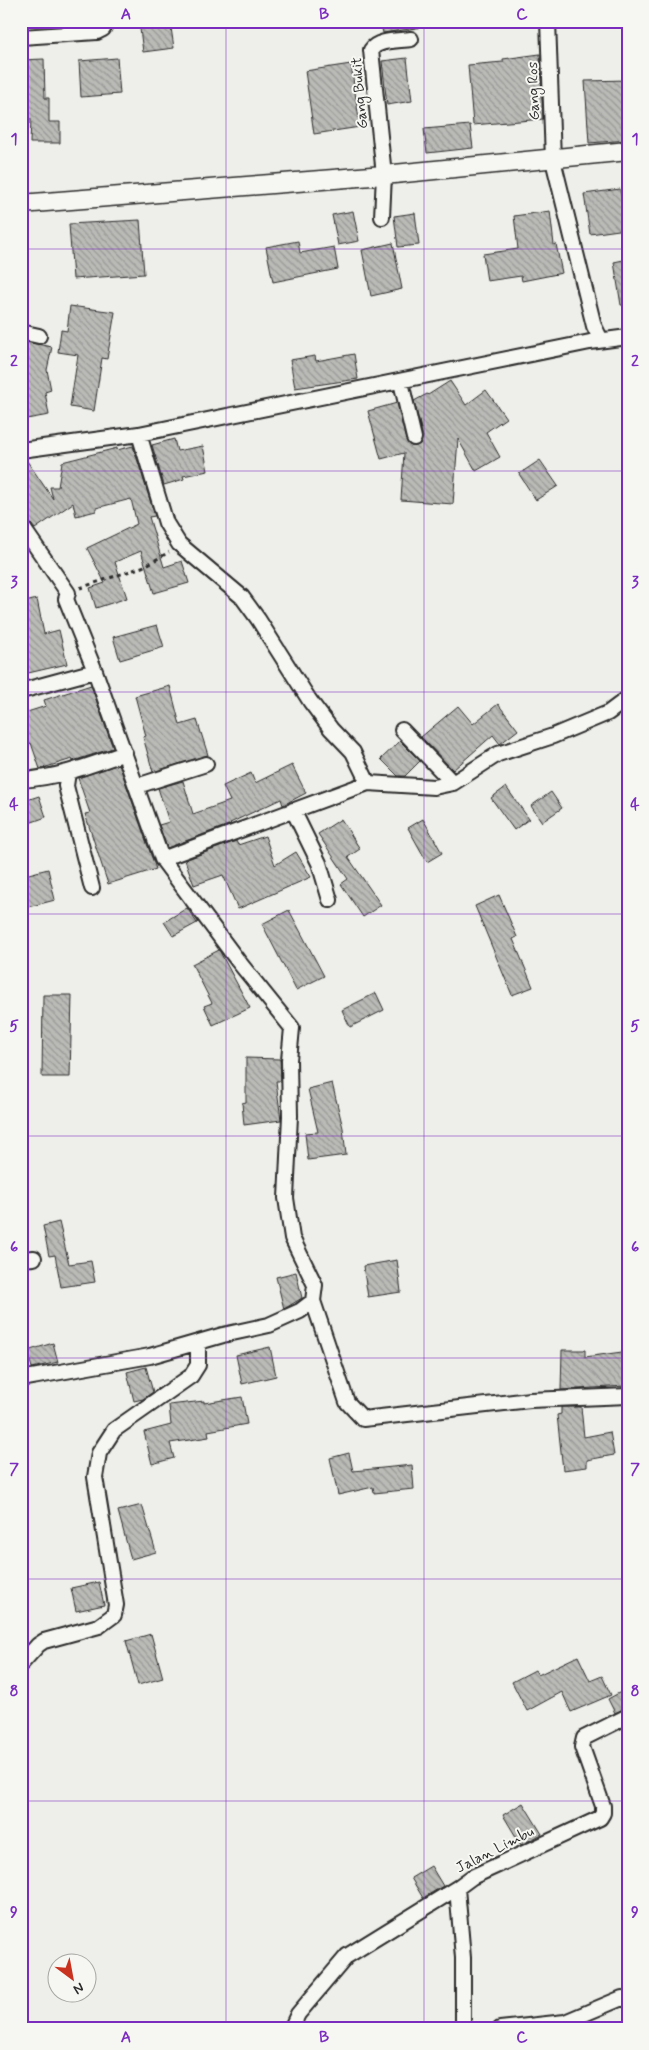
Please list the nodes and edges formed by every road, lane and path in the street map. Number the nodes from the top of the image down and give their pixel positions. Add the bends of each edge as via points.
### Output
1 (107, 21) edge
2 (548, 21) edge
3 (21, 37) edge
4 (411, 39) dead end
5 (628, 151) edge
6 (553, 160) junction
7 (384, 175) junction
8 (21, 204) edge
9 (382, 217) dead end
10 (21, 332) edge
11 (38, 336) dead end
12 (628, 337) edge
13 (601, 340) junction
14 (401, 382) junction
15 (139, 434) junction
16 (414, 438) dead end
17 (21, 450) edge
18 (21, 525) edge
19 (179, 544) junction
20 (68, 593) junction
21 (95, 671) junction
22 (21, 691) edge
23 (628, 698) edge
24 (402, 730) dead end
25 (125, 753) junction
26 (206, 764) dead end
27 (68, 772) junction
28 (21, 780) edge
29 (368, 782) junction
30 (454, 782) junction
31 (137, 786) junction
32 (293, 810) junction
33 (162, 859) junction
34 (92, 888) dead end
35 (330, 900) dead end
36 (313, 1301) junction
37 (198, 1343) junction
38 (21, 1379) edge
39 (628, 1396) edge
40 (21, 1664) edge
41 (628, 1716) edge
42 (457, 1888) junction
43 (628, 2000) edge
44 (291, 2029) edge
45 (465, 2029) edge
46 (500, 2029) edge

1 - 3 street via 97,32
2 - 6 street, Gang Ros
4 - 7 street, Gang Bukit via 381,43 371,50
5 - 6 street
6 - 7 street
6 - 13 street, Gang Ros via 594,326
7 - 8 street
7 - 9 street
10 - 11 street
12 - 13 street
13 - 14 street
14 - 15 street
14 - 16 street
15 - 17 street
15 - 19 street via 166,523
18 - 20 street
19 - 20 path via 145,566
19 - 29 street via 242,597 310,701 353,752
20 - 21 street via 66,599
21 - 22 street
21 - 25 street
23 - 30 street via 608,713 498,754
24 - 30 street
25 - 27 street
25 - 31 street
26 - 31 street
27 - 28 street via 36,780
27 - 34 street via 66,786
29 - 30 street via 434,787
29 - 32 street
31 - 33 street
32 - 33 street
32 - 35 street via 319,863
33 - 36 street via 292,1028 286,1198 292,1238 314,1285
36 - 37 street via 300,1311 269,1325
36 - 39 street via 347,1402 362,1419 530,1400
37 - 38 street via 150,1356
37 - 40 street via 198,1365 191,1376 114,1430 98,1453 95,1477 116,1605 114,1615 99,1626 44,1641
41 - 42 street, Jalan Limbu via 582,1742 603,1806 600,1818 472,1877
42 - 44 street, Jalan Limbu via 347,1956 298,2014
42 - 45 street
43 - 46 street via 622,1998 565,2022

